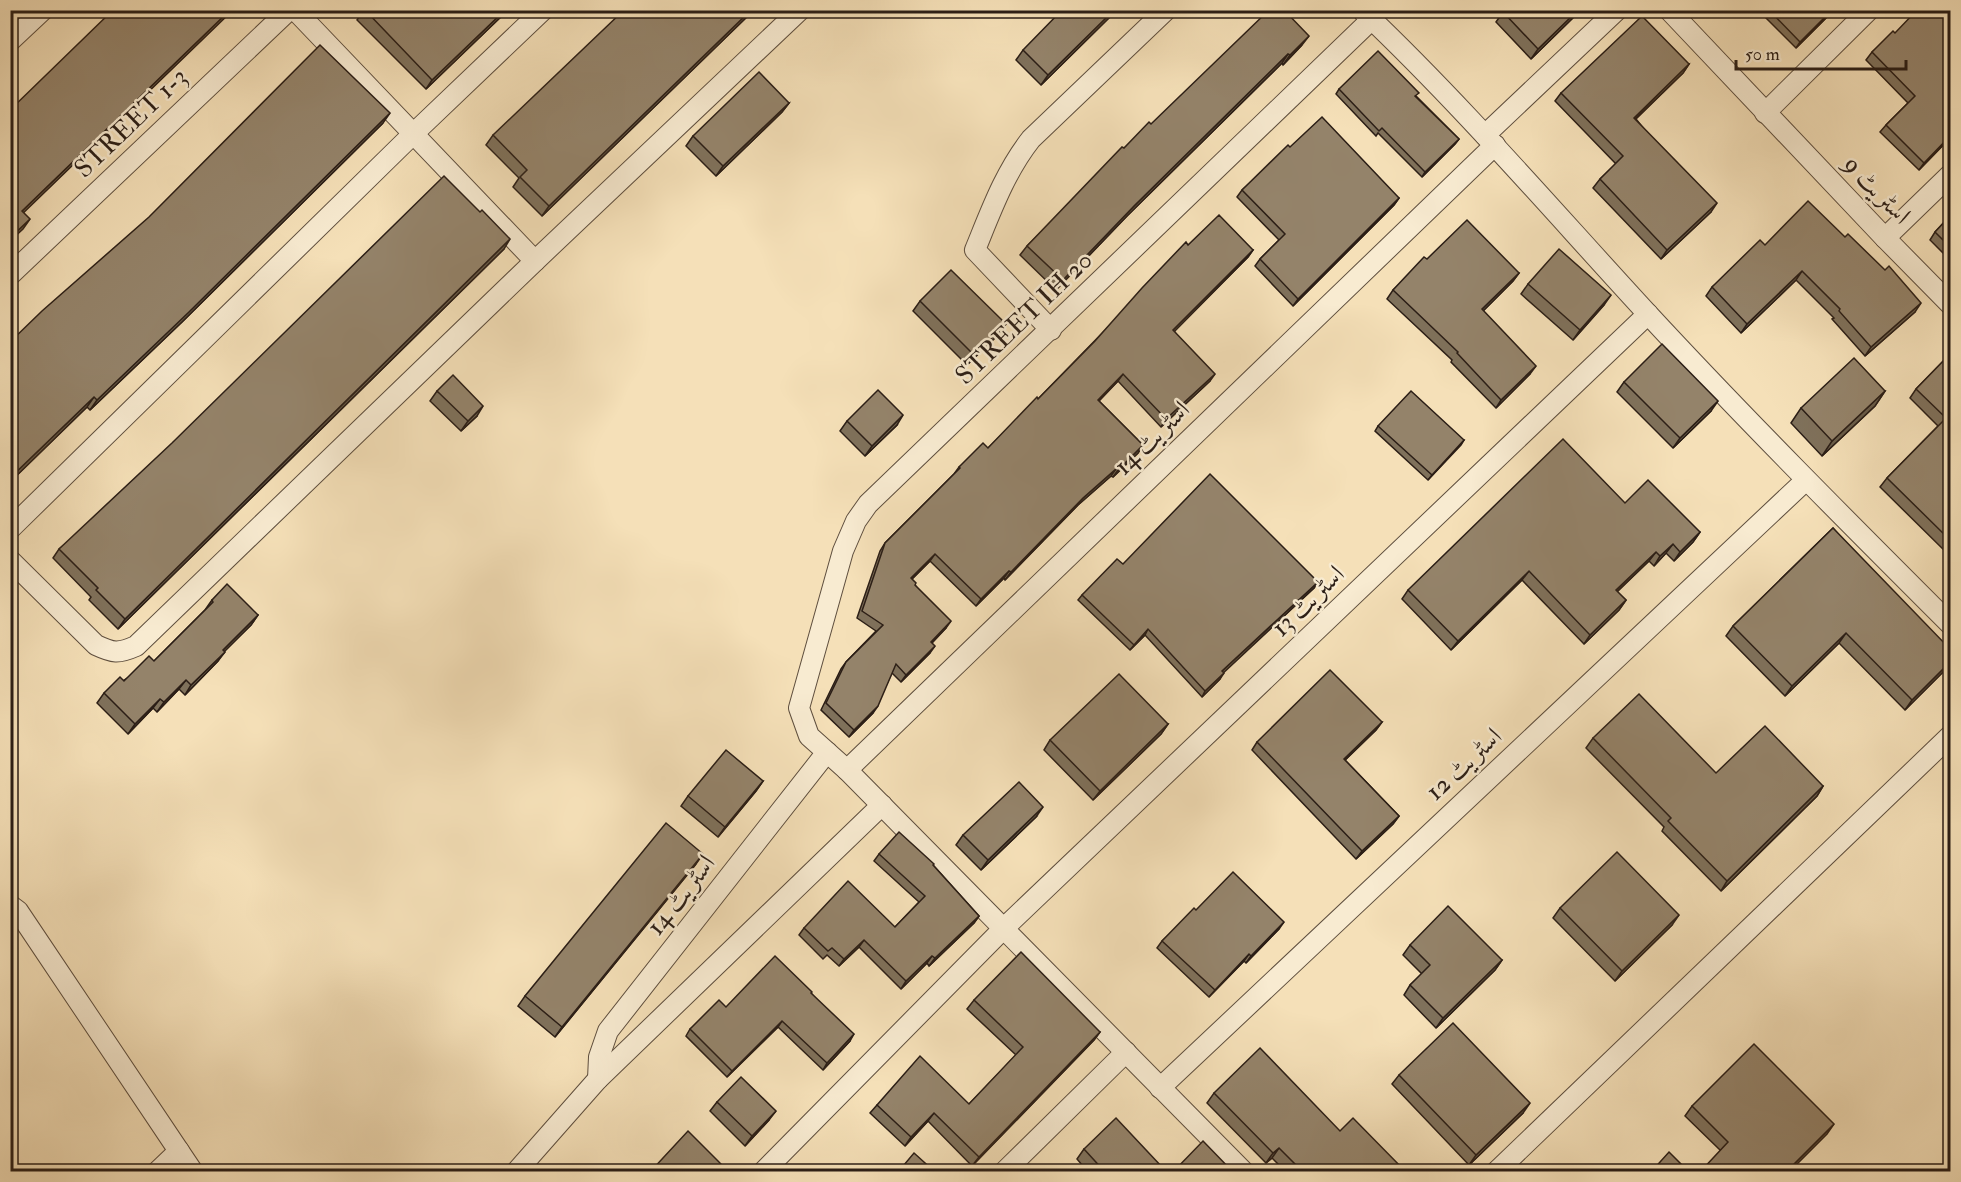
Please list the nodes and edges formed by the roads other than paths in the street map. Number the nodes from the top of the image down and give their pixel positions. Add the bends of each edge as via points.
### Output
1 (44, 10) edge
2 (289, 10) edge
3 (295, 10) edge
4 (543, 10) edge
5 (800, 10) edge
6 (1166, 10) edge
7 (1617, 10) edge
8 (1669, 10) edge
9 (1869, 10) edge
10 (1366, 13) edge
11 (10, 41) edge
12 (1765, 112) junction
13 (412, 135) junction
14 (1490, 140) junction
15 (1950, 176) edge
16 (1885, 238) junction
17 (535, 261) junction
18 (10, 275) edge
19 (1950, 304) edge
20 (1648, 314) junction
21 (1051, 330) junction
22 (1806, 480) junction
23 (10, 529) edge
24 (10, 560) edge
25 (1950, 624) edge
26 (1950, 736) edge
27 (827, 752) junction
28 (847, 770) junction
29 (882, 805) junction
30 (10, 905) edge
31 (1004, 928) junction
32 (1126, 1052) junction
33 (598, 1079) junction
34 (1160, 1088) junction
35 (179, 1151) junction
36 (157, 1172) edge
37 (193, 1172) edge
38 (516, 1172) edge
39 (763, 1172) edge
40 (1004, 1172) edge
41 (1244, 1172) edge
42 (1496, 1172) edge

1 - 11 street
2 - 18 street, STREET 1-3
3 - 13 street
4 - 13 street
5 - 17 street
6 - 21 street via 1019,154 998,192 975,250
7 - 14 street, اسٹریٹ 14
8 - 12 street, اسٹریٹ 9
9 - 12 street
10 - 14 street
10 - 21 street, STREET IH 20
12 - 16 street, اسٹریٹ 9
13 - 17 street
13 - 23 street
14 - 20 street
14 - 28 street, اسٹریٹ 14
15 - 16 street
16 - 19 street, اسٹریٹ 9
17 - 24 street via 135,646 112,652 96,645
20 - 22 street
20 - 31 street, اسٹریٹ 13
21 - 27 street, STREET IH 20 via 868,504 856,522 843,551 799,708 809,736
22 - 25 street
22 - 34 street, اسٹریٹ 12
26 - 42 street
27 - 28 street
27 - 33 street, اسٹریٹ 14 via 608,1031 599,1057
28 - 29 street
29 - 31 street
29 - 33 street
30 - 35 street via 18,910
31 - 32 street
31 - 39 street, اسٹریٹ 13
32 - 34 street
32 - 40 street
33 - 38 street
34 - 41 street
35 - 36 street
35 - 37 street

